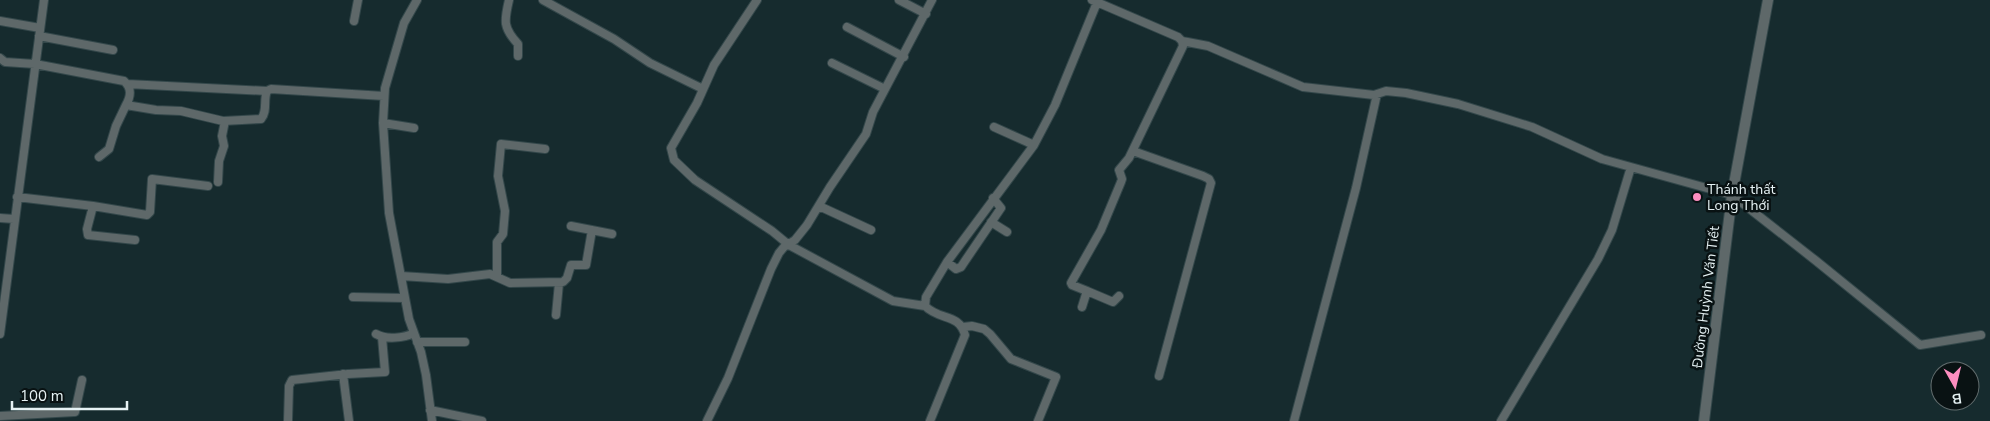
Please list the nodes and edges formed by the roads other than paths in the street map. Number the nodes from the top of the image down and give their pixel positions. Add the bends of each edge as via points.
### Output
1 (44, 0) edge
2 (358, 0) edge
3 (417, 0) edge
4 (509, 0) edge
5 (543, 0) edge
6 (757, 0) edge
7 (899, 0) edge
8 (932, 0) edge
9 (1116, 0) edge
10 (1768, 0) edge
11 (1096, 1) edge
12 (1112, 8) junction
13 (926, 14) junction
14 (354, 21) dead end
15 (0, 22) edge
16 (847, 27) dead end
17 (40, 32) junction
18 (1182, 41) junction
19 (113, 50) dead end
20 (518, 56) dead end
21 (904, 57) junction
22 (0, 58) edge
23 (35, 64) junction
24 (832, 64) dead end
25 (127, 84) junction
26 (703, 89) junction
27 (884, 90) junction
28 (267, 91) junction
29 (1377, 94) junction
30 (384, 96) junction
31 (126, 105) junction
32 (225, 121) junction
33 (383, 123) junction
34 (414, 128) dead end
35 (994, 128) dead end
36 (1034, 145) junction
37 (545, 149) dead end
38 (1133, 151) junction
39 (99, 157) dead end
40 (1632, 168) junction
41 (218, 182) dead end
42 (208, 186) dead end
43 (1732, 195) junction
44 (17, 197) junction
45 (993, 198) junction
46 (93, 206) junction
47 (819, 206) junction
48 (0, 218) edge
49 (14, 219) junction
50 (991, 222) junction
51 (570, 226) dead end
52 (592, 230) junction
53 (871, 230) dead end
54 (1007, 232) dead end
55 (612, 234) dead end
56 (135, 240) dead end
57 (789, 245) junction
58 (947, 262) junction
59 (402, 276) junction
60 (497, 276) junction
61 (558, 283) junction
62 (1087, 291) junction
63 (1119, 296) dead end
64 (353, 297) dead end
65 (406, 298) junction
66 (925, 306) junction
67 (1082, 307) dead end
68 (556, 315) dead end
69 (963, 327) junction
70 (414, 333) junction
71 (0, 334) edge
72 (1981, 335) dead end
73 (417, 342) junction
74 (465, 342) dead end
75 (344, 374) junction
76 (1159, 376) dead end
77 (82, 380) dead end
78 (430, 410) junction
79 (0, 416) edge
80 (288, 421) edge
81 (349, 421) edge
82 (432, 421) edge
83 (482, 421) edge
84 (707, 421) edge
85 (930, 421) edge
86 (1038, 421) edge
87 (1294, 421) edge
88 (1501, 421) edge
89 (1704, 421) edge

1 - 17 street
2 - 14 street
3 - 30 street via 404,23
4 - 20 street via 506,29 518,44
5 - 26 street via 650,63
6 - 26 street via 714,65
7 - 13 street
8 - 13 street
9 - 12 street
10 - 43 street, Đường Huỳnh Văn Tiết
11 - 12 street
11 - 36 street via 1055,106
12 - 18 street
13 - 21 street
15 - 17 street
16 - 21 street
17 - 19 street
17 - 23 street
18 - 29 street via 1208,46 1303,87
18 - 38 street via 1183,46
21 - 27 street
22 - 23 street via 5,62
23 - 25 street
23 - 44 street
24 - 27 street
25 - 28 street
25 - 31 street via 130,91
26 - 57 street via 671,148 674,160 695,180 772,230
27 - 47 street via 866,134
28 - 30 street
28 - 32 street via 261,119
29 - 40 street via 1406,92 1458,104 1532,127 1602,159
29 - 87 street via 1356,188
30 - 33 street
31 - 32 street via 181,110
31 - 39 street via 109,149
32 - 41 street
33 - 34 street
33 - 59 street via 389,213
35 - 36 street
36 - 45 street
37 - 60 street via 501,144 498,176 505,211 503,234 497,242
38 - 62 street via 1119,170 1122,179 1101,230 1071,283
38 - 76 street via 1209,178 1211,183
40 - 43 street
40 - 88 street via 1605,244
42 - 46 street via 152,179 148,215
43 - 72 street via 1920,345
43 - 89 street, Đường Huỳnh Văn Tiết
44 - 46 street
44 - 49 street
45 - 50 street via 1001,207
45 - 58 street
46 - 56 street via 88,235
47 - 53 street
47 - 57 street
48 - 49 street
49 - 71 street
50 - 54 street
50 - 58 street via 961,267 956,269
51 - 52 street
52 - 55 street
52 - 61 street via 586,264 571,265 566,280
57 - 66 street via 894,301
57 - 84 street via 779,253 771,269 728,378
58 - 66 street via 926,297
59 - 60 street via 448,280 483,274
59 - 65 street
60 - 61 street via 510,283
61 - 68 street
62 - 63 street via 1113,302
62 - 67 street
64 - 65 street
65 - 70 street
66 - 69 street
69 - 85 street via 966,335
69 - 86 street via 984,329 1011,359 1056,377
70 - 73 street
70 - 75 street via 406,337 379,335 385,372
73 - 74 street
73 - 78 street via 426,375
75 - 80 street via 292,380
75 - 81 street
77 - 79 street via 75,412
78 - 82 street
78 - 83 street

